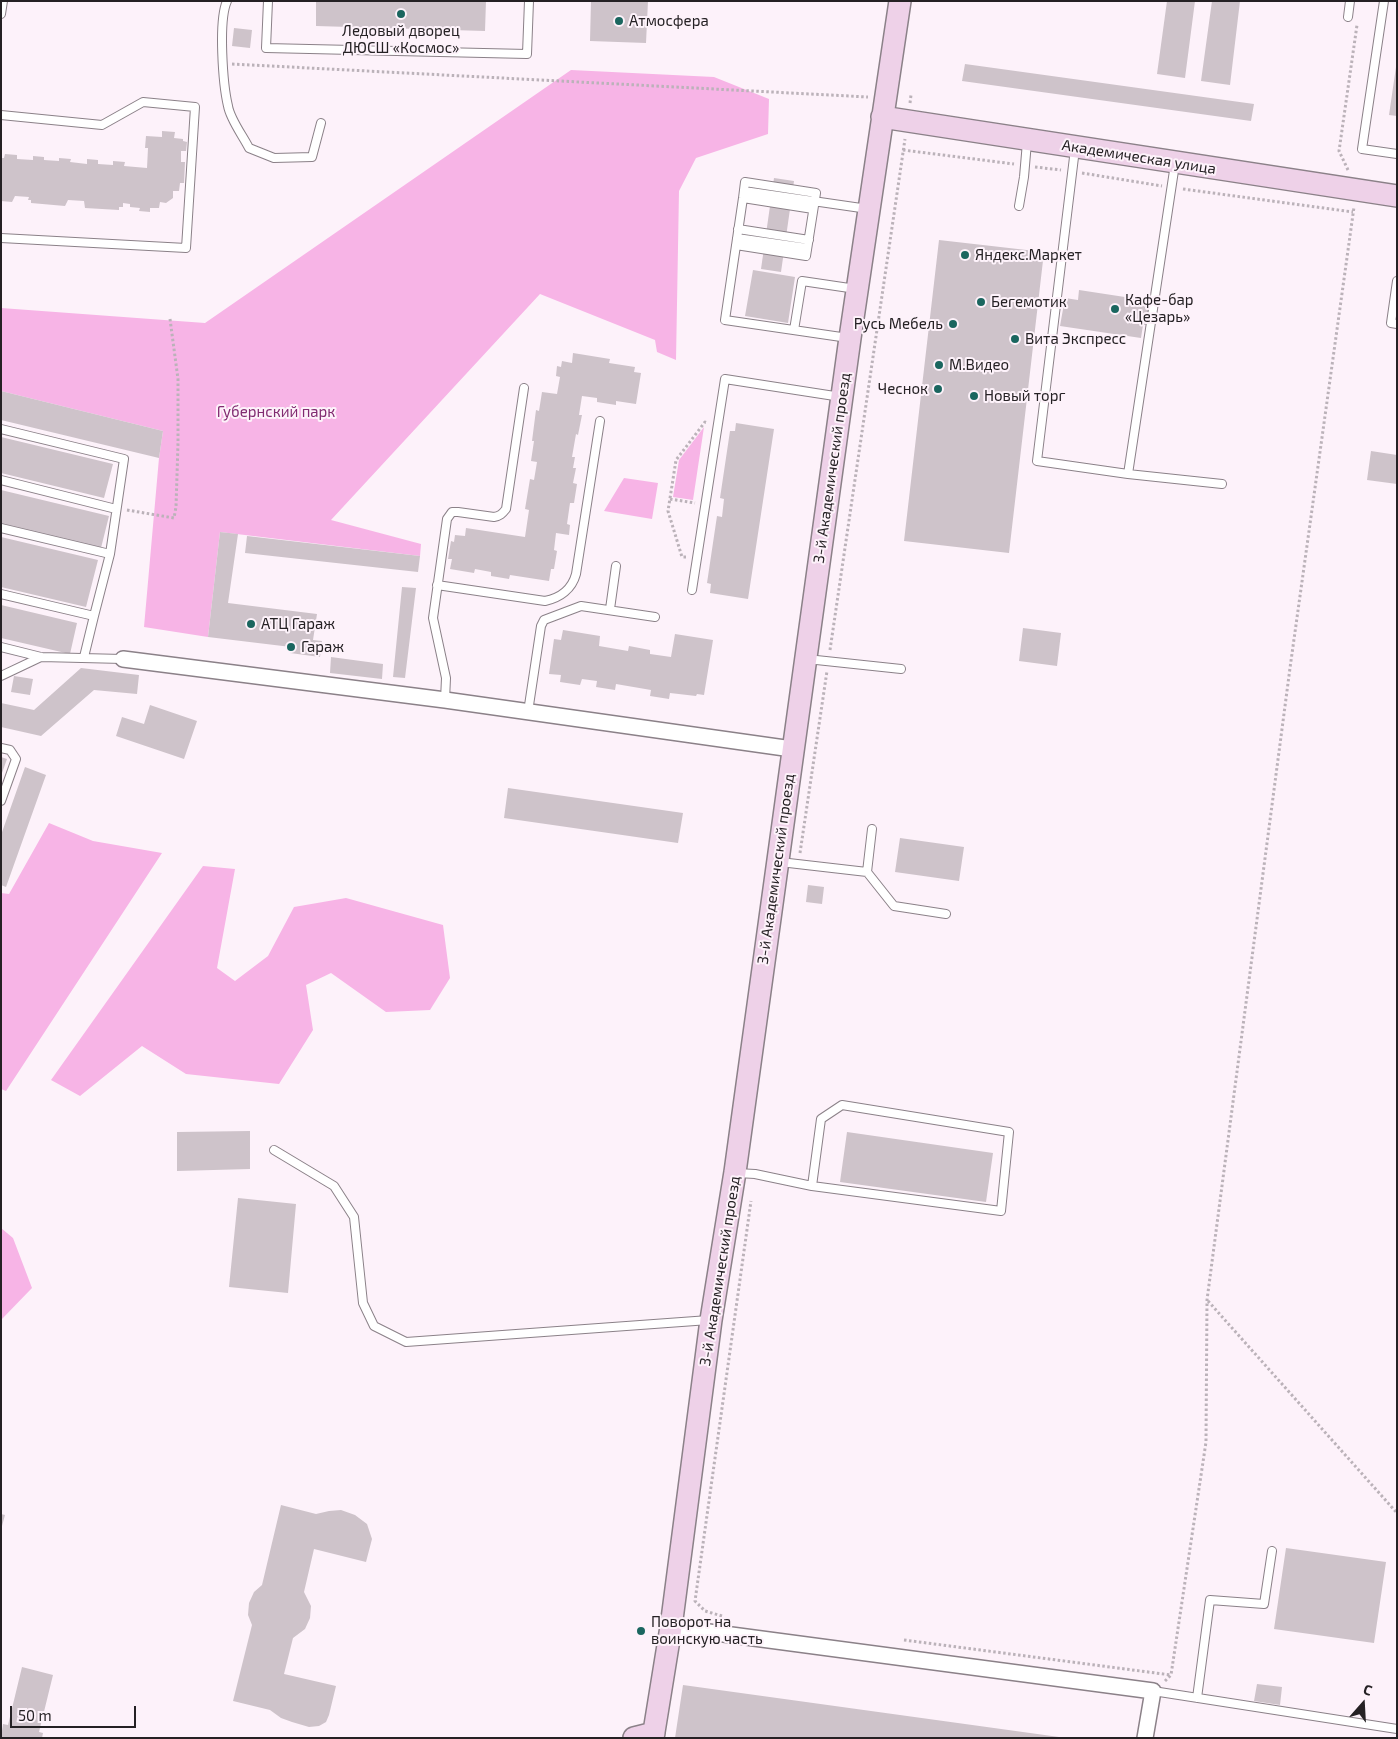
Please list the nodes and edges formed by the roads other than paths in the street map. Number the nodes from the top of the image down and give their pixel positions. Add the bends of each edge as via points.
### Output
1 (3, 1) edge
2 (227, 1) edge
3 (268, 1) edge
4 (529, 1) edge
5 (900, 1) edge
6 (1350, 1) edge
7 (1384, 1) edge
8 (1, 14) edge
9 (1348, 17) dead end
10 (884, 107) junction
11 (1, 115) edge
12 (321, 123) dead end
13 (1027, 140) junction
14 (1075, 147) junction
15 (1397, 154) edge
16 (1175, 162) junction
17 (744, 194) junction
18 (1397, 196) edge
19 (814, 201) junction
20 (1019, 206) dead end
21 (870, 210) junction
22 (1, 238) edge
23 (737, 238) junction
24 (807, 248) junction
25 (1397, 281) edge
26 (858, 290) junction
27 (1397, 324) edge
28 (794, 330) junction
29 (850, 338) junction
30 (524, 388) dead end
31 (843, 398) junction
32 (600, 421) dead end
33 (1, 429) edge
34 (1128, 474) junction
35 (1, 480) edge
36 (1222, 484) dead end
37 (116, 509) junction
38 (1, 528) edge
39 (110, 554) junction
40 (616, 566) dead end
41 (437, 585) junction
42 (692, 590) dead end
43 (1, 594) edge
44 (610, 609) junction
45 (94, 616) junction
46 (655, 617) dead end
47 (1, 647) edge
48 (41, 657) junction
49 (84, 658) junction
50 (123, 659) joint
51 (805, 659) junction
52 (901, 669) dead end
53 (1, 676) edge
54 (445, 700) junction
55 (528, 712) junction
56 (1, 748) edge
57 (792, 749) junction
58 (1, 801) edge
59 (872, 829) dead end
60 (788, 863) junction
61 (867, 872) junction
62 (946, 914) dead end
63 (274, 1150) dead end
64 (745, 1173) junction
65 (812, 1186) junction
66 (711, 1320) junction
67 (1272, 1551) dead end
68 (671, 1627) junction
69 (1153, 1691) junction
70 (1197, 1698) junction
71 (1397, 1729) edge
72 (647, 1736) edge
73 (1146, 1738) edge

1 - 8 lane
2 - 12 lane via 222,47 228,108 249,148 274,158 312,157
3 - 4 lane via 266,48 528,54
5 - 10 street, 3-й Академический проезд
6 - 9 lane
7 - 15 lane via 1362,149
10 - 13 street, Академическая улица
10 - 21 street, 3-й Академический проезд
11 - 22 lane via 102,125 143,102 195,107 186,248
13 - 14 street, Академическая улица
13 - 20 lane
14 - 16 street, Академическая улица
14 - 34 lane via 1037,461
16 - 18 street, Академическая улица
16 - 34 lane
17 - 19 lane
17 - 19 lane via 745,182
17 - 23 lane
19 - 21 lane
19 - 24 lane
21 - 26 street, 3-й Академический проезд
23 - 24 lane
23 - 24 lane
23 - 28 lane via 725,320
25 - 27 lane via 1391,323
26 - 28 lane via 802,281
26 - 29 street, 3-й Академический проезд
28 - 29 lane
29 - 31 street, 3-й Академический проезд
30 - 41 lane via 506,509 494,517 458,512 449,515
31 - 42 lane via 725,379
31 - 51 street, 3-й Академический проезд
32 - 41 lane via 576,574 568,590 545,601
33 - 37 lane via 124,459
34 - 36 lane
35 - 37 lane
37 - 39 lane
38 - 39 lane
39 - 45 lane
40 - 44 lane
41 - 54 lane via 433,618 446,678
43 - 45 lane
44 - 46 lane
44 - 55 lane via 581,606 544,620
45 - 49 lane
47 - 48 lane
48 - 49 lane
48 - 53 lane
49 - 50 lane
50 - 54 street
51 - 52 lane
51 - 57 street, 3-й Академический проезд
54 - 55 street
55 - 57 street
56 - 58 lane via 10,750 16,759
57 - 60 street, 3-й Академический проезд
59 - 61 lane
60 - 61 lane
60 - 64 street, 3-й Академический проезд
61 - 62 lane via 894,906
63 - 66 lane via 334,1186 354,1217 363,1303 374,1326 406,1342
64 - 65 lane
64 - 66 street, 3-й Академический проезд
65 - 65 lane via 1001,1211 1009,1132 842,1105 821,1120
66 - 68 street, 3-й Академический проезд
67 - 70 lane via 1264,1604 1210,1600
68 - 69 street
68 - 72 street, 3-й Академический проезд
69 - 70 lane
69 - 73 street
70 - 71 lane

